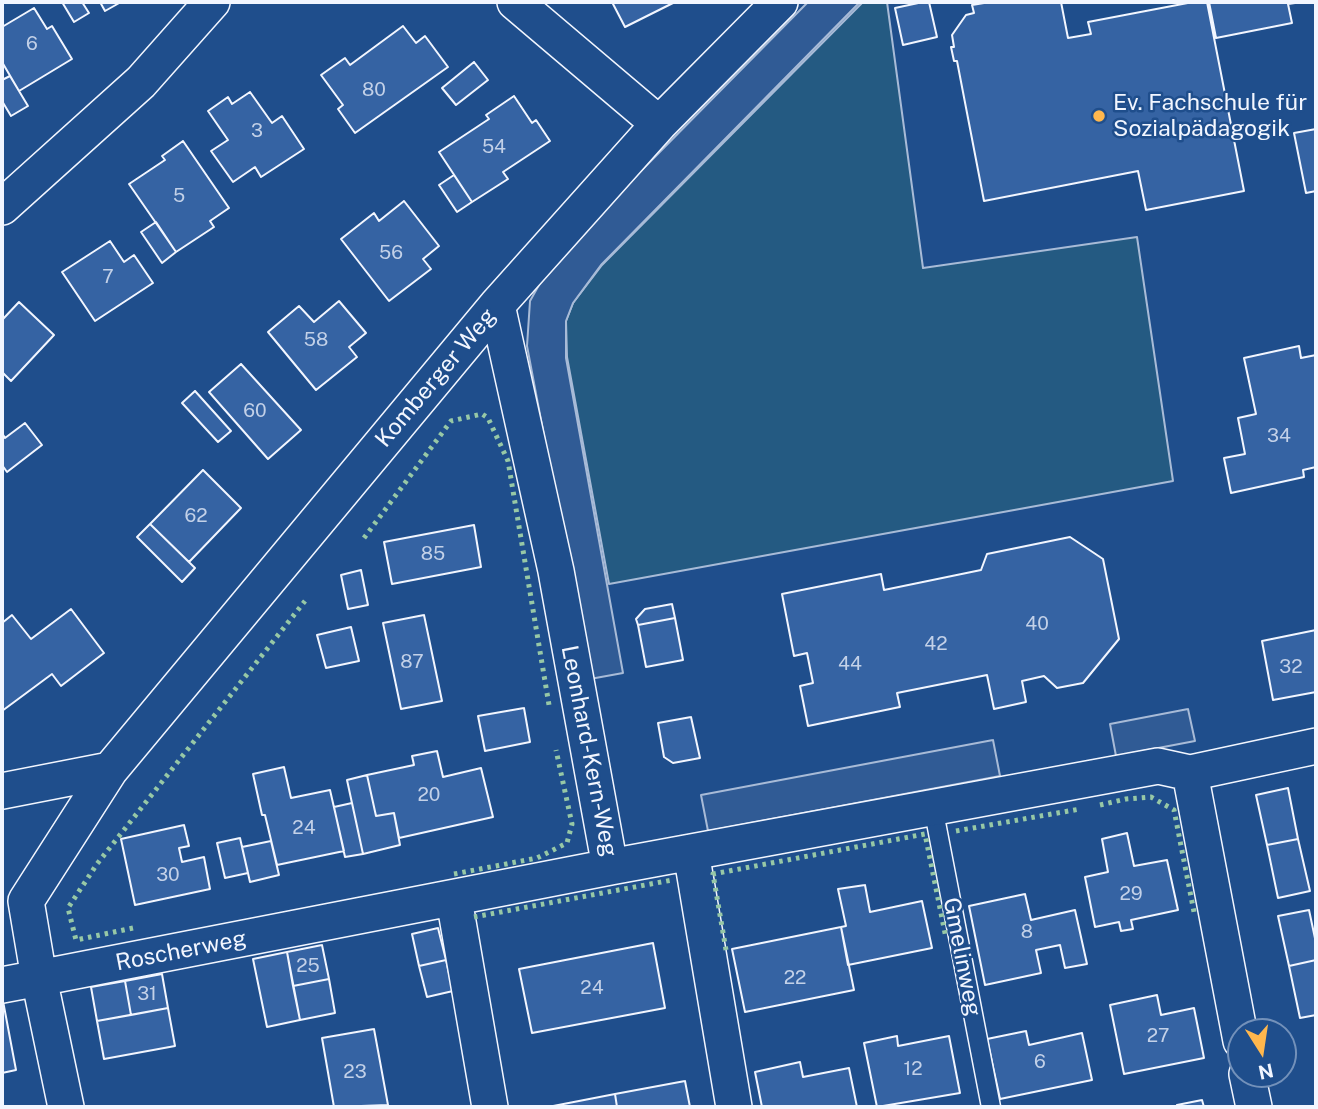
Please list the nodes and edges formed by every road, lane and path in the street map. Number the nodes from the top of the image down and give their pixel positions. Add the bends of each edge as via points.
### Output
1 (212, 2) edge
2 (516, 2) edge
3 (780, 2) edge
4 (659, 124) junction
5 (2, 207) edge
6 (497, 305) junction
7 (1316, 746) edge
8 (110, 770) junction
9 (1190, 773) junction
10 (2, 791) edge
11 (933, 807) junction
12 (691, 852) junction
13 (610, 867) junction
14 (454, 899) junction
15 (39, 978) junction
16 (2, 985) edge
17 (1237, 1018) edge
18 (1250, 1088) edge
19 (66, 1107) edge
20 (490, 1107) edge
21 (734, 1107) edge
22 (991, 1107) edge
23 (1254, 1107) edge

1 - 5 street via 141,82
2 - 4 street
3 - 4 street, Komberger Weg
4 - 6 street, Komberger Weg
6 - 8 street, Komberger Weg
6 - 13 street, Leonhard-Kern-Weg via 556,571
7 - 9 street, Leonhard-Kern-Weg
8 - 10 street
8 - 15 street, Komberger Weg via 26,901
9 - 11 street, Leonhard-Kern-Weg via 1158,766
9 - 17 street
11 - 12 street, Leonhard-Kern-Weg
11 - 22 lane, Gmelinweg
12 - 13 street, Leonhard-Kern-Weg
12 - 21 street
13 - 14 street, Roscherweg
14 - 15 street, Roscherweg
14 - 20 street
15 - 16 street
15 - 19 street
18 - 23 street

